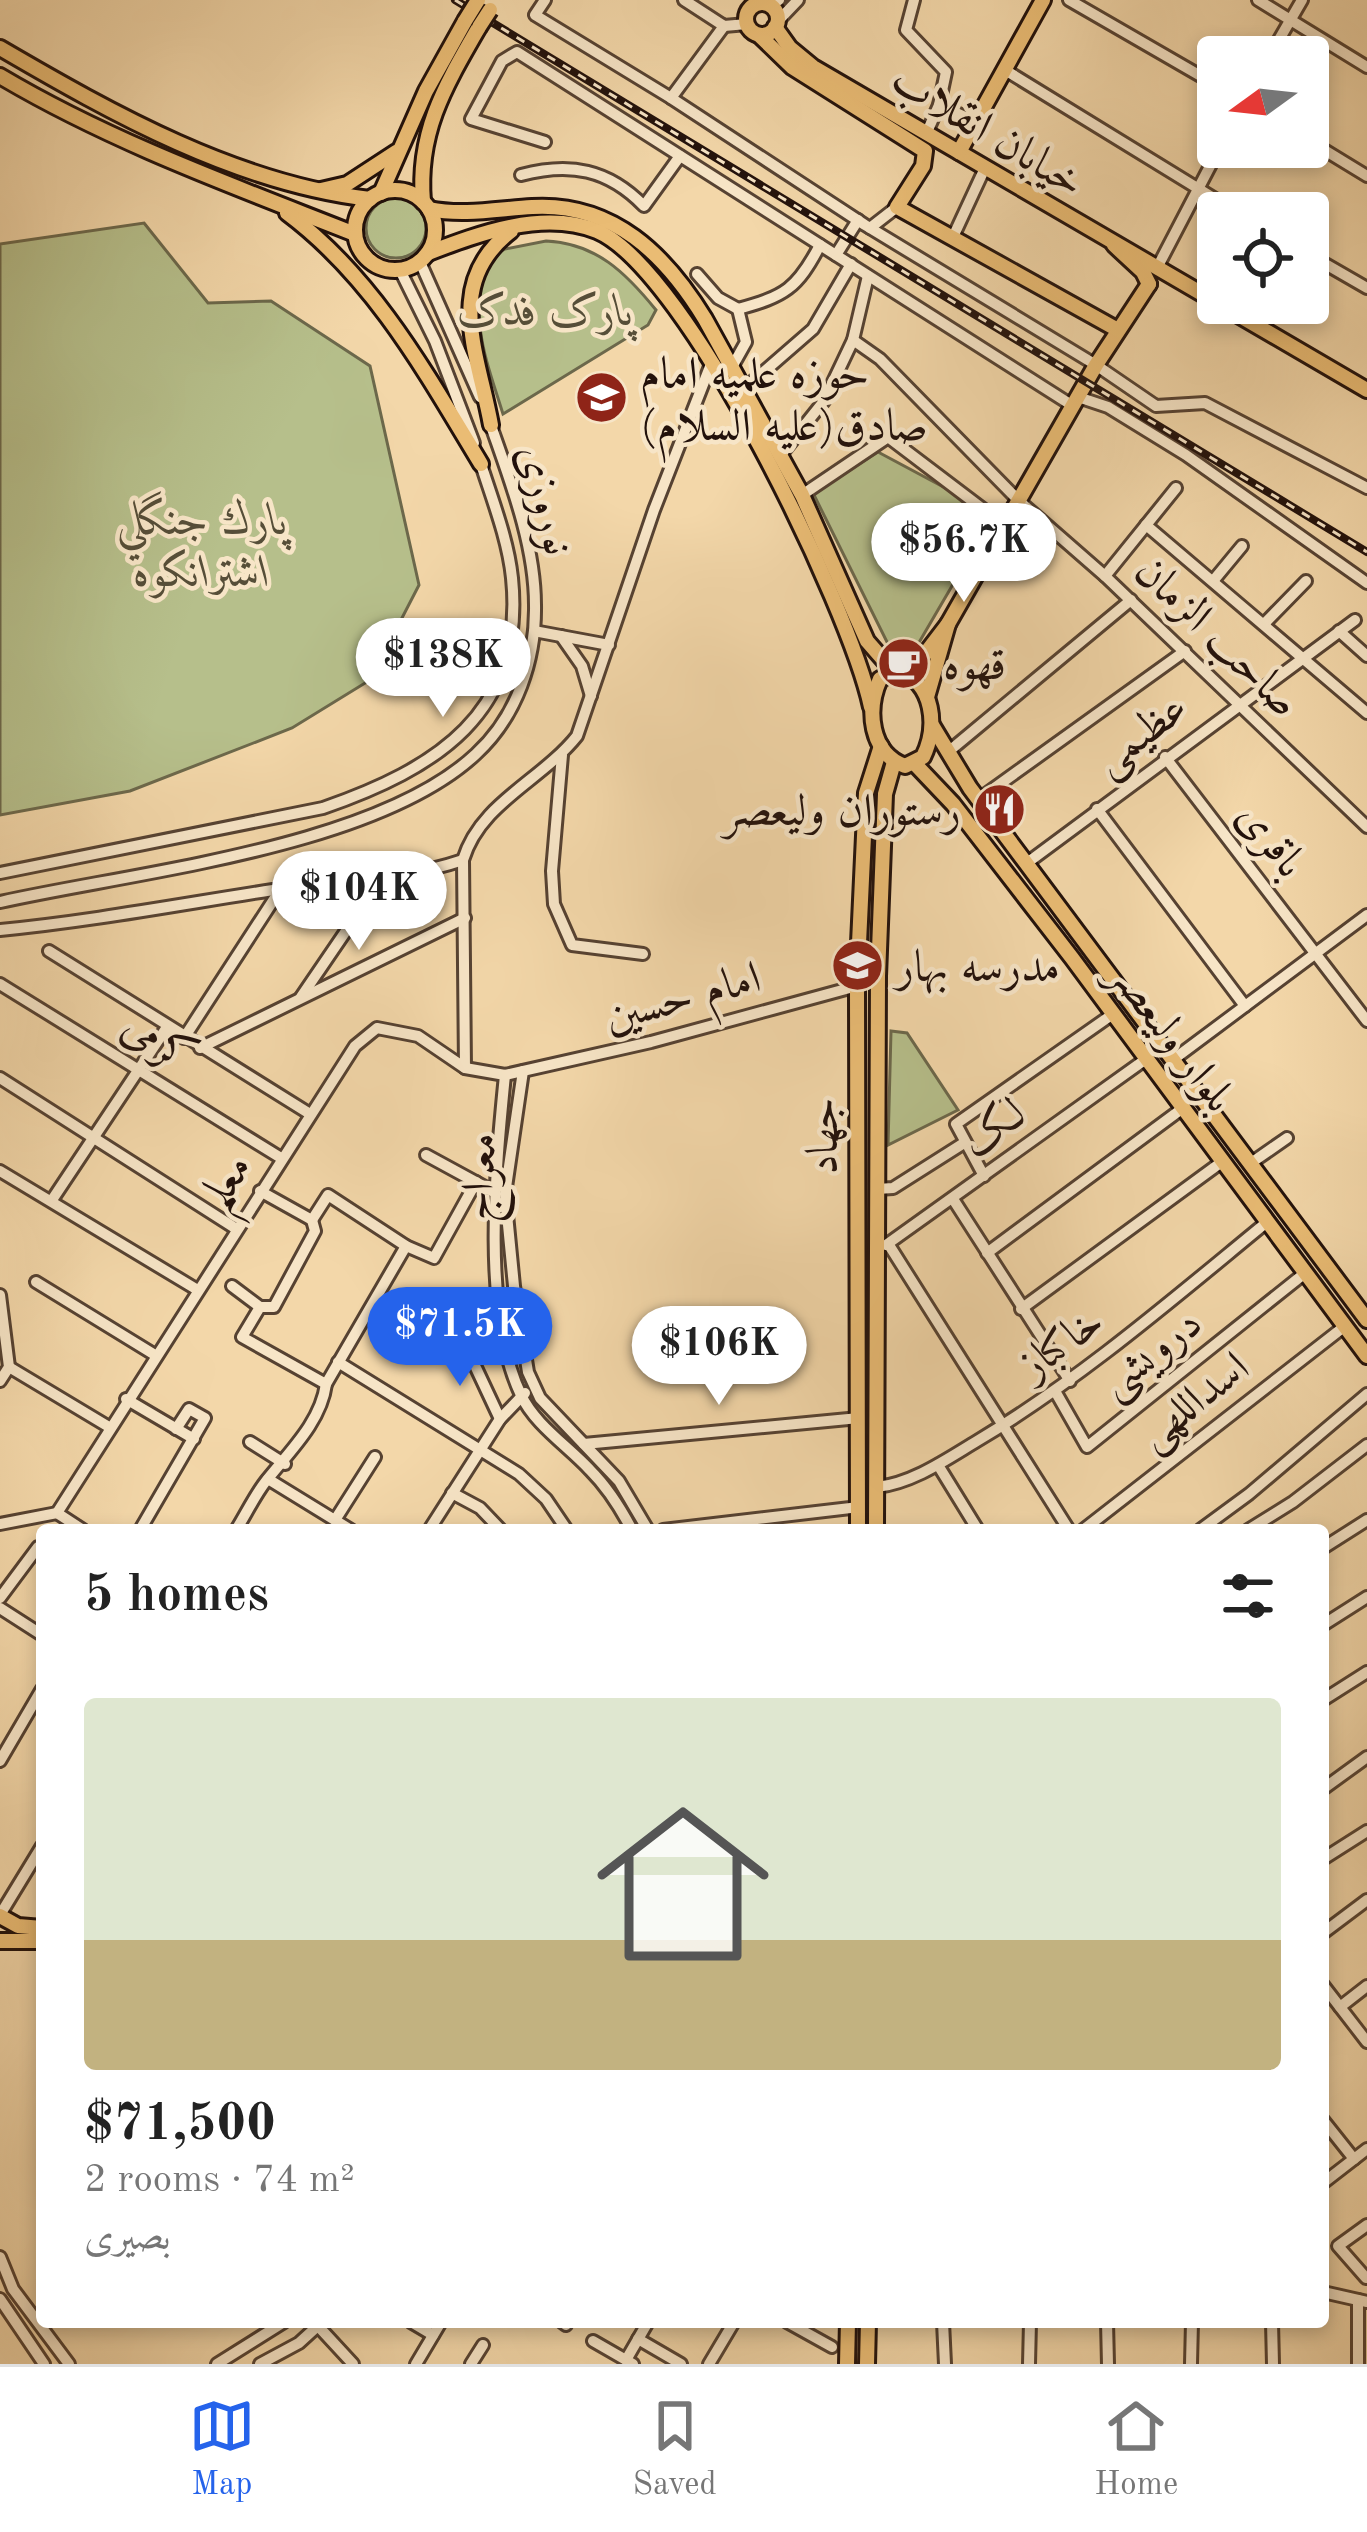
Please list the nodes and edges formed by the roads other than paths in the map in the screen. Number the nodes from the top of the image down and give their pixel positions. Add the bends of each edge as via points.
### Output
1 (544, 0) edge
2 (684, 0) edge
3 (798, 0) edge
4 (914, 0) edge
5 (1043, 0) edge
6 (1070, 0) edge
7 (1258, 0) edge
8 (1302, 0) edge
9 (769, 2) edge
10 (489, 3) edge
11 (749, 17) edge
12 (1291, 19) junction
13 (472, 24) junction
14 (776, 24) junction
15 (724, 26) junction
16 (1281, 36) edge
17 (0, 48) edge
18 (1367, 67) edge
19 (1005, 70) junction
20 (1197, 74) edge
21 (0, 76) edge
22 (671, 98) junction
23 (939, 105) junction
24 (976, 122) junction
25 (923, 138) junction
26 (545, 142) dead end
27 (400, 148) junction
28 (959, 152) junction
29 (1329, 153) edge
30 (680, 156) junction
31 (985, 168) junction
32 (1210, 168) edge
33 (521, 175) dead end
34 (1367, 176) edge
35 (1199, 190) junction
36 (313, 192) junction
37 (1202, 192) edge
38 (375, 196) junction
39 (268, 202) junction
40 (426, 205) junction
41 (897, 207) junction
42 (858, 220) junction
43 (518, 226) junction
44 (870, 228) junction
45 (356, 234) junction
46 (953, 237) junction
47 (820, 245) junction
48 (1114, 245) junction
49 (836, 255) junction
50 (424, 257) junction
51 (851, 264) junction
52 (1158, 266) junction
53 (1329, 266) edge
54 (400, 270) junction
55 (697, 274) dead end
56 (868, 276) junction
57 (1149, 284) junction
58 (1367, 288) edge
59 (1197, 291) edge
60 (1197, 295) edge
61 (738, 309) junction
62 (1252, 324) edge
63 (1118, 330) junction
64 (853, 340) junction
65 (711, 364) junction
66 (1096, 365) junction
67 (732, 367) junction
68 (744, 389) junction
69 (1367, 390) edge
70 (1076, 402) junction
71 (490, 425) junction
72 (780, 456) junction
73 (481, 464) junction
74 (1176, 488) dead end
75 (1367, 488) edge
76 (802, 496) junction
77 (1018, 500) junction
78 (1004, 525) junction
79 (1146, 525) junction
80 (1242, 546) dead end
81 (1105, 576) junction
82 (1214, 581) junction
83 (1306, 581) dead end
84 (1367, 584) edge
85 (1131, 600) junction
86 (844, 603) junction
87 (1355, 620) dead end
88 (948, 623) junction
89 (1264, 624) junction
90 (534, 631) junction
91 (1340, 631) junction
92 (561, 636) junction
93 (609, 645) junction
94 (1185, 651) junction
95 (1367, 656) edge
96 (1304, 657) junction
97 (902, 673) junction
98 (592, 696) junction
99 (927, 697) junction
100 (1240, 703) junction
101 (871, 707) junction
102 (1367, 713) edge
103 (932, 725) junction
104 (881, 746) junction
105 (948, 752) junction
106 (562, 755) junction
107 (1165, 757) junction
108 (894, 762) junction
109 (915, 764) junction
110 (866, 793) junction
111 (885, 794) junction
112 (975, 794) junction
113 (953, 803) junction
114 (1097, 809) junction
115 (1367, 827) edge
116 (464, 860) junction
117 (1027, 863) junction
118 (0, 873) edge
119 (380, 880) junction
120 (280, 889) junction
121 (0, 902) edge
122 (1367, 915) edge
123 (465, 918) junction
124 (0, 930) edge
125 (49, 951) dead end
126 (1316, 953) junction
127 (643, 954) dead end
128 (0, 984) edge
129 (857, 986) junction
130 (299, 1000) junction
131 (1245, 1006) junction
132 (1113, 1013) junction
133 (1367, 1021) edge
134 (167, 1028) junction
135 (184, 1038) junction
136 (200, 1048) junction
137 (1146, 1058) junction
138 (1174, 1059) junction
139 (465, 1068) junction
140 (140, 1069) junction
141 (524, 1071) junction
142 (505, 1075) junction
143 (0, 1078) edge
144 (1184, 1108) junction
145 (310, 1114) junction
146 (857, 1125) junction
147 (878, 1127) junction
148 (93, 1138) junction
149 (1287, 1138) dead end
150 (964, 1143) junction
151 (427, 1155) dead end
152 (281, 1158) junction
153 (1223, 1162) junction
154 (1251, 1163) junction
155 (0, 1171) edge
156 (984, 1177) junction
157 (1234, 1177) junction
158 (476, 1182) junction
159 (878, 1189) junction
160 (260, 1191) junction
161 (494, 1192) junction
162 (953, 1198) junction
163 (52, 1200) junction
164 (312, 1220) junction
165 (1268, 1222) junction
166 (235, 1228) junction
167 (883, 1245) junction
168 (406, 1246) junction
169 (987, 1252) junction
170 (1306, 1273) junction
171 (35, 1282) dead end
172 (232, 1286) dead end
173 (196, 1289) junction
174 (0, 1295) edge
175 (260, 1307) junction
176 (1022, 1309) junction
177 (857, 1313) junction
178 (877, 1314) junction
179 (1367, 1320) edge
180 (1345, 1326) junction
181 (453, 1332) dead end
182 (154, 1355) junction
183 (1367, 1356) edge
184 (338, 1362) junction
185 (9, 1367) junction
186 (0, 1381) edge
187 (1070, 1382) junction
188 (326, 1384) junction
189 (533, 1387) junction
190 (1055, 1391) junction
191 (1367, 1394) edge
192 (521, 1396) junction
193 (126, 1399) junction
194 (859, 1418) junction
195 (500, 1419) junction
196 (1002, 1426) junction
197 (109, 1427) junction
198 (176, 1429) junction
199 (194, 1438) junction
200 (250, 1442) dead end
201 (584, 1444) junction
202 (1367, 1445) edge
203 (480, 1451) junction
204 (376, 1457) dead end
205 (285, 1464) junction
206 (938, 1465) junction
207 (268, 1479) junction
208 (877, 1487) junction
209 (452, 1493) junction
210 (1249, 1494) junction
211 (859, 1507) junction
212 (56, 1513) junction
213 (1267, 1519) junction
214 (334, 1520) junction
215 (1367, 1520) edge
216 (0, 1524) edge
217 (73, 1524) edge
218 (144, 1524) edge
219 (240, 1524) edge
220 (341, 1524) edge
221 (433, 1524) edge
222 (495, 1524) edge
223 (563, 1524) edge
224 (628, 1524) edge
225 (644, 1524) edge
226 (714, 1524) edge
227 (858, 1524) edge
228 (877, 1524) edge
229 (975, 1524) edge
230 (1066, 1524) edge
231 (1091, 1524) edge
232 (1207, 1524) edge
233 (1258, 1524) edge
234 (1329, 1544) edge
235 (36, 1550) edge
236 (1367, 1597) edge
237 (0, 1598) edge
238 (0, 1608) edge
239 (1329, 1621) edge
240 (36, 1631) edge
241 (1367, 1672) edge
242 (1329, 1696) edge
243 (36, 1699) edge
244 (1367, 1757) edge
245 (0, 1761) edge
246 (1329, 1785) edge
247 (1367, 1831) edge
248 (1329, 1855) edge
249 (36, 1856) edge
250 (1367, 1900) edge
251 (0, 1917) edge
252 (36, 1928) edge
253 (1329, 1928) edge
254 (0, 1941) edge
255 (36, 1941) edge
256 (1367, 1987) edge
257 (1329, 1993) edge
258 (1340, 2007) junction
259 (1367, 2042) edge
260 (1329, 2125) edge
261 (1363, 2154) edge
262 (1329, 2178) edge
263 (1367, 2224) edge
264 (0, 2257) edge
265 (1366, 2278) edge
266 (1329, 2292) edge
267 (1363, 2301) edge
268 (1, 2304) edge
269 (36, 2320) edge
270 (42, 2328) edge
271 (274, 2328) edge
272 (316, 2328) edge
273 (323, 2328) edge
274 (421, 2328) edge
275 (437, 2328) edge
276 (644, 2328) edge
277 (730, 2328) edge
278 (798, 2328) edge
279 (848, 2328) edge
280 (868, 2328) edge
281 (943, 2328) edge
282 (1030, 2328) edge
283 (1107, 2328) edge
284 (1192, 2328) edge
285 (1272, 2328) edge
286 (433, 2335) junction
287 (638, 2339) junction
288 (592, 2341) dead end
289 (483, 2345) dead end
290 (832, 2347) dead end
291 (657, 2358) edge
292 (478, 2362) edge
293 (629, 2362) edge
294 (44, 2364) edge
295 (69, 2364) edge
296 (217, 2364) edge
297 (262, 2364) edge
298 (353, 2364) edge
299 (416, 2364) edge
300 (681, 2364) edge
301 (709, 2364) edge
302 (847, 2364) edge
303 (867, 2364) edge
304 (945, 2364) edge
305 (1029, 2364) edge
306 (1108, 2364) edge
307 (1192, 2364) edge
308 (1273, 2364) edge
309 (1358, 2364) edge

1 - 22 street via 536,16
2 - 15 street
3 - 14 street
4 - 23 street via 906,30 946,72
5 - 19 main road
6 - 20 street
7 - 12 street
8 - 12 street
9 - 11 main road
9 - 14 main road, خیابان انقلاب
10 - 13 main road, bridge
11 - 14 main road
11 - 15 street
11 - 25 main road, خیابان انقلاب via 792,67
12 - 16 street
12 - 18 street
13 - 27 main road via 426,91
13 - 40 main road via 425,138
14 - 25 main road, خیابان انقلاب via 813,67
15 - 22 street
17 - 36 main road via 161,132
19 - 24 main road
19 - 35 street
21 - 39 main road
22 - 42 street
23 - 24 street
23 - 25 street
24 - 28 main road
25 - 28 main road, خیابان انقلاب
25 - 41 main road via 926,158
26 - 30 street via 471,119 502,62 517,52
27 - 36 main road via 347,184
27 - 38 main road
28 - 31 main road, خیابان انقلاب
29 - 34 street
30 - 33 street via 644,206 625,187 575,166
30 - 47 street
31 - 46 street
31 - 48 main road, خیابان انقلاب
32 - 35 street
35 - 37 street
35 - 52 street
36 - 38 main road
38 - 40 main road via 404,191
38 - 45 main road
39 - 45 main road
39 - 73 main road via 358,280 408,344
40 - 50 main road via 435,231
40 - 67 main road via 456,213 560,206 605,219 669,268
41 - 44 street
41 - 46 main road
42 - 44 street
42 - 49 street
43 - 50 main road
43 - 65 main road via 583,227 619,245 661,285
43 - 71 main road via 483,257 470,288
44 - 66 street
45 - 54 main road via 370,261
46 - 63 main road
47 - 49 street
47 - 61 street via 781,297
48 - 52 main road, خیابان انقلاب
48 - 57 main road, خیابان انقلاب
49 - 51 street
50 - 54 main road
50 - 71 street, نوروزی
51 - 56 street
51 - 68 street via 814,329
52 - 59 main road, خیابان انقلاب
53 - 58 street
54 - 73 street, نوروزی
55 - 61 street
56 - 64 street
56 - 70 street
57 - 60 main road, خیابان انقلاب
57 - 63 main road
61 - 67 street via 746,342
62 - 69 main road, خیابان انقلاب
63 - 66 main road
64 - 72 street via 824,401
64 - 77 street, صاحب الزمان
65 - 86 main road
65 - 93 street
66 - 70 main road
66 - 75 street via 1156,406 1205,403
67 - 68 main road
68 - 72 main road
70 - 77 main road
70 - 84 street via 1108,407 1186,455
71 - 90 street, نوروزی via 533,572
72 - 76 main road
73 - 118 street, نوروزی via 512,574 511,629 485,703 436,757 323,808
74 - 79 street
76 - 78 street via 888,437
76 - 86 main road
77 - 78 main road
77 - 81 street, صاحب الزمان
78 - 88 main road
79 - 81 street
79 - 82 street
80 - 82 street
81 - 85 street, صاحب الزمان
82 - 89 street
83 - 89 street
85 - 94 street, صاحب الزمان
85 - 105 street
86 - 97 main road via 867,641
86 - 101 main road
87 - 91 street, عظیمی
88 - 97 main road
88 - 99 main road
89 - 96 street
90 - 92 street
90 - 121 street, نوروزی via 521,688 494,735 418,794 279,844
91 - 95 street
91 - 96 street, عظیمی
92 - 93 street
92 - 98 street
93 - 98 street
94 - 100 street, صاحب الزمان
94 - 112 street
96 - 100 street, عظیمی
96 - 102 street
97 - 99 main road
97 - 101 main road via 880,680
98 - 106 street
99 - 103 main road
100 - 107 street, عظیمی
100 - 115 street, صاحب الزمان
101 - 104 main road
103 - 105 main road, بلوار ولیعصر
103 - 109 main road
104 - 108 main road
104 - 110 main road, جهاد
105 - 112 main road, بلوار ولیعصر
106 - 116 street via 480,824
106 - 127 street via 554,904 572,945
107 - 114 street, عظیمی
107 - 126 street, باقری
108 - 109 main road
108 - 111 main road, جهاد
109 - 113 main road, بلوار ولیعصر
110 - 111 main road
110 - 129 main road, جهاد
111 - 147 main road, جهاد
112 - 113 main road
112 - 117 main road, بلوار ولیعصر
113 - 132 main road, بلوار ولیعصر
114 - 117 street, عظیمی
114 - 131 street
116 - 119 street
116 - 123 street
117 - 138 main road, بلوار ولیعصر
119 - 120 street
119 - 130 street
120 - 124 street
120 - 135 street
122 - 126 street
123 - 130 street
123 - 139 street
125 - 134 street
126 - 131 street
126 - 133 street, باقری
128 - 140 street, کرمی
129 - 141 street, امام حسین
129 - 146 main road, جهاد
130 - 136 street
131 - 138 street
132 - 137 main road, بلوار ولیعصر
132 - 150 street via 956,1124
134 - 135 street
134 - 140 street
135 - 136 street
136 - 145 street
137 - 144 main road, بلوار ولیعصر
137 - 156 street, لک
138 - 154 main road, بلوار ولیعصر
139 - 142 street, معلم
139 - 145 street, معلم via 418,1036 377,1028
140 - 148 street
140 - 152 street, کرمی
141 - 142 street, معلم
141 - 189 street, معراج via 506,1194
142 - 161 street, معراج
143 - 148 street
144 - 153 main road, بلوار ولیعصر
144 - 169 street
145 - 152 street, معلم
146 - 147 main road
146 - 177 main road, جهاد
147 - 159 main road, جهاد
148 - 163 street
148 - 166 street
149 - 154 street
150 - 156 street
150 - 159 street via 893,1188
151 - 158 street
152 - 160 street, معلم
153 - 157 main road, بلوار ولیعصر
153 - 176 street
154 - 157 main road
154 - 179 main road, بلوار ولیعصر
155 - 163 street
156 - 162 street, لک
157 - 165 main road, بلوار ولیعصر
158 - 161 street
158 - 168 street via 434,1258
159 - 167 main road, جهاد
160 - 164 street
160 - 166 street, معلم
161 - 192 street, معراج via 503,1323
162 - 167 street, لک
162 - 169 street
163 - 173 street
164 - 168 street via 328,1195
164 - 175 street via 315,1231 274,1306
165 - 170 main road, بلوار ولیعصر
165 - 187 street, خاکباز
166 - 173 street, معلم
167 - 178 main road, جهاد
167 - 196 street
168 - 184 street
169 - 176 street
170 - 180 main road, بلوار ولیعصر
170 - 190 street, درویشی via 1087,1447
171 - 182 street
172 - 175 street
173 - 182 street, معلم
174 - 185 street
175 - 188 street via 242,1337
176 - 187 street
177 - 178 main road
177 - 194 main road, جهاد
178 - 208 main road, جهاد
180 - 183 main road, بلوار ولیعصر
180 - 231 street, اسداللهی
181 - 195 street
182 - 193 street, معلم
184 - 188 street
184 - 203 street
185 - 186 street
185 - 197 street
187 - 190 street, خاکباز
188 - 205 street
189 - 192 street
189 - 201 street
190 - 196 street, خاکباز
191 - 210 street
192 - 195 street
192 - 224 street, معراج via 594,1473
193 - 197 street, معلم
193 - 198 street
194 - 201 street
194 - 211 main road, جهاد
195 - 203 street
196 - 206 street, خاکباز
196 - 230 street
197 - 212 street, معلم
198 - 199 street
198 - 199 street via 189,1409 205,1418
199 - 218 street
200 - 205 street
201 - 225 street
202 - 213 street
203 - 209 street
203 - 223 street via 519,1474
204 - 214 street
205 - 207 street
206 - 208 street, خاکباز
206 - 229 street
207 - 214 street
207 - 219 street
208 - 228 main road, جهاد
209 - 221 street
209 - 222 street
210 - 213 street
210 - 232 street
211 - 226 street
211 - 227 main road, جهاد
212 - 216 street
212 - 217 street
213 - 233 street
214 - 220 street
215 - 234 street
235 - 237 street
236 - 239 street
238 - 240 street
241 - 242 street
243 - 245 street
244 - 246 street
247 - 248 street
249 - 251 street
250 - 253 street
251 - 252 main road
251 - 254 main road
254 - 255 main road
256 - 258 street
257 - 258 street
258 - 259 street
260 - 261 street
261 - 262 street
263 - 265 street via 1338,2246
264 - 269 street
266 - 267 street
267 - 309 street
268 - 294 street
270 - 295 street
271 - 296 street
272 - 297 street
273 - 298 street
274 - 286 street
275 - 286 street
276 - 287 street
277 - 301 street
278 - 290 street
279 - 302 main road
280 - 303 main road
281 - 304 street
282 - 305 street
283 - 306 street
284 - 307 street
285 - 308 street
286 - 299 street
287 - 291 street
287 - 293 street
288 - 293 street
289 - 292 street
291 - 300 street

